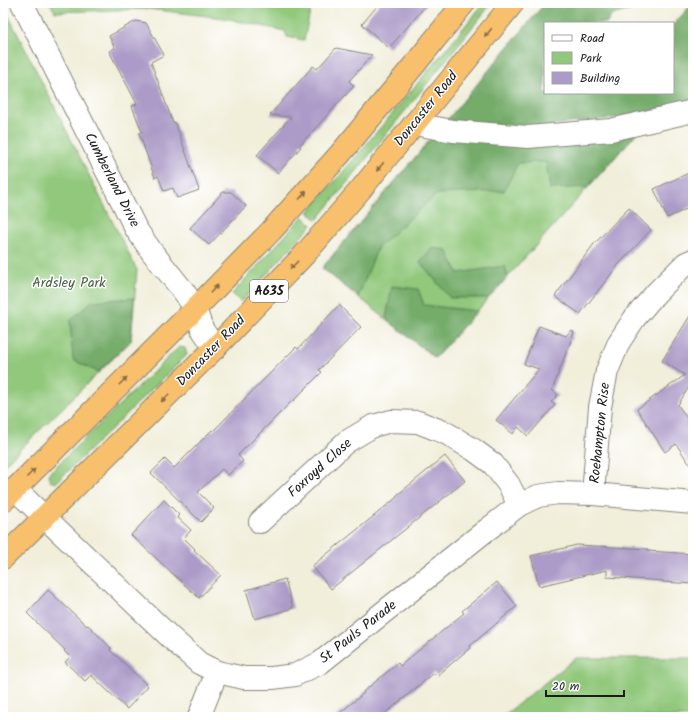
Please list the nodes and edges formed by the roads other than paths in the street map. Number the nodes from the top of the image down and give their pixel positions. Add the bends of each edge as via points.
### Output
1 (22, 3) edge
2 (464, 3) edge
3 (513, 3) edge
4 (693, 111) edge
5 (414, 124) junction
6 (693, 260) edge
7 (195, 309) junction
8 (214, 348) junction
9 (594, 494) junction
10 (9, 495) edge
11 (693, 503) edge
12 (519, 505) junction
13 (44, 518) junction
14 (260, 522) dead end
15 (3, 558) edge
16 (217, 672) junction
17 (199, 717) edge

1 - 7 street, Cumberland Drive via 136,229
7 -> 2 highway, A635 via 271,231 341,153
3 -> 5 highway, Doncaster Road / A635
4 - 5 street via 611,130 528,137 453,131
5 -> 8 highway, Doncaster Road / A635 via 304,255
6 - 9 street, Roehampton Rise via 686,263 656,293 619,342 607,371 600,407
7 - 8 street, Cumberland Drive via 202,329
10 -> 7 highway, A635
8 -> 13 highway, Doncaster Road / A635
9 - 11 street, St Pauls Parade
9 - 12 street, St Pauls Parade via 558,493 538,496
10 - 13 street, St Pauls Parade
12 - 14 street, Foxroyd Close via 509,485 493,464 474,450 446,433 418,422 392,421 373,426 346,442
12 - 16 street, St Pauls Parade via 320,663 295,674 272,678 244,678
13 - 15 highway, Doncaster Road / A635
13 - 16 street, St Pauls Parade via 199,663
16 - 17 street

